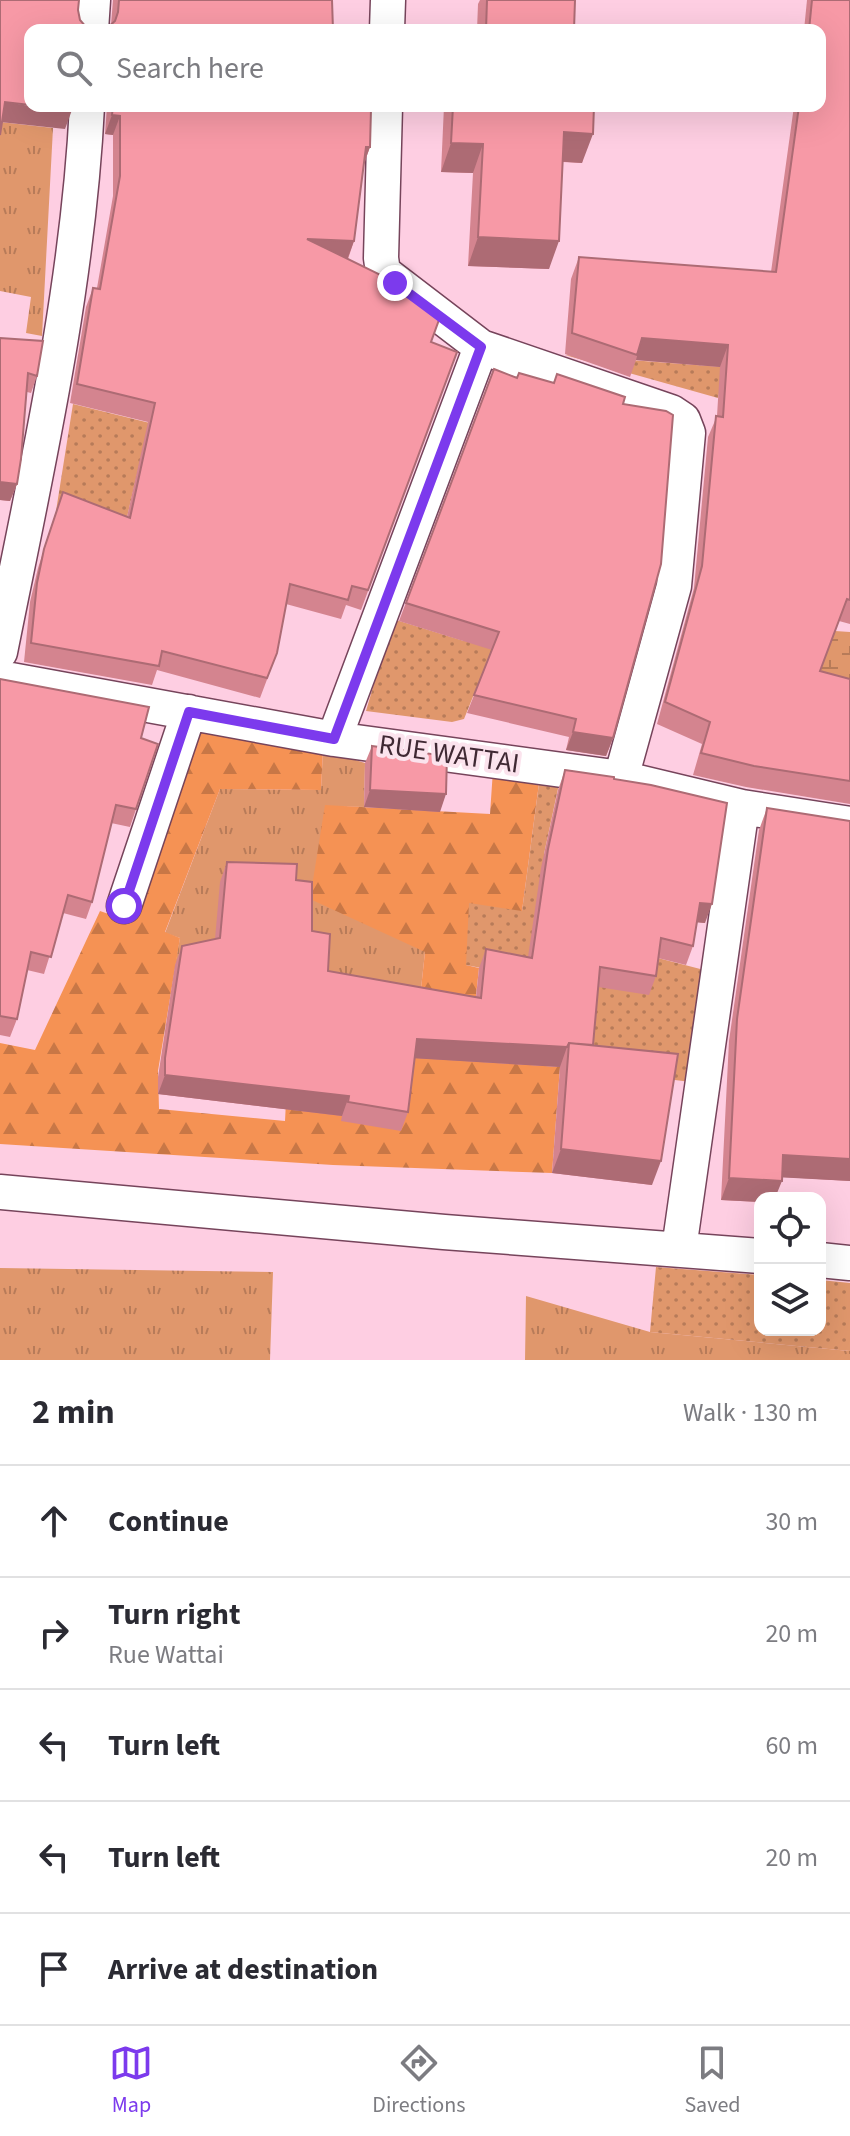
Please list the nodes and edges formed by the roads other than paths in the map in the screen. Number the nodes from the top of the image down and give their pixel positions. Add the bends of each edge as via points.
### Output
1 (93, 0) edge
2 (388, 0) edge
3 (91, 24) edge
4 (387, 24) edge
5 (87, 112) edge
6 (385, 112) edge
7 (481, 347) junction
8 (0, 652) edge
9 (0, 678) edge
10 (189, 712) junction
11 (334, 739) junction
12 (621, 778) junction
13 (742, 807) junction
14 (850, 824) edge
15 (124, 906) dead end
16 (0, 1192) edge
17 (679, 1249) junction
18 (754, 1255) edge
19 (826, 1261) edge
20 (850, 1263) edge

1 - 3 street
2 - 4 street
5 - 8 street via 68,293
6 - 7 street via 383,272
7 - 11 street
7 - 12 street via 671,412 683,420 688,433 674,586
9 - 10 street, RUE WATTAI
10 - 11 street, RUE WATTAI
10 - 15 street
11 - 12 street, RUE WATTAI
12 - 13 street, RUE WATTAI
13 - 14 street, RUE WATTAI
13 - 17 street
16 - 17 street
17 - 18 street
19 - 20 street

